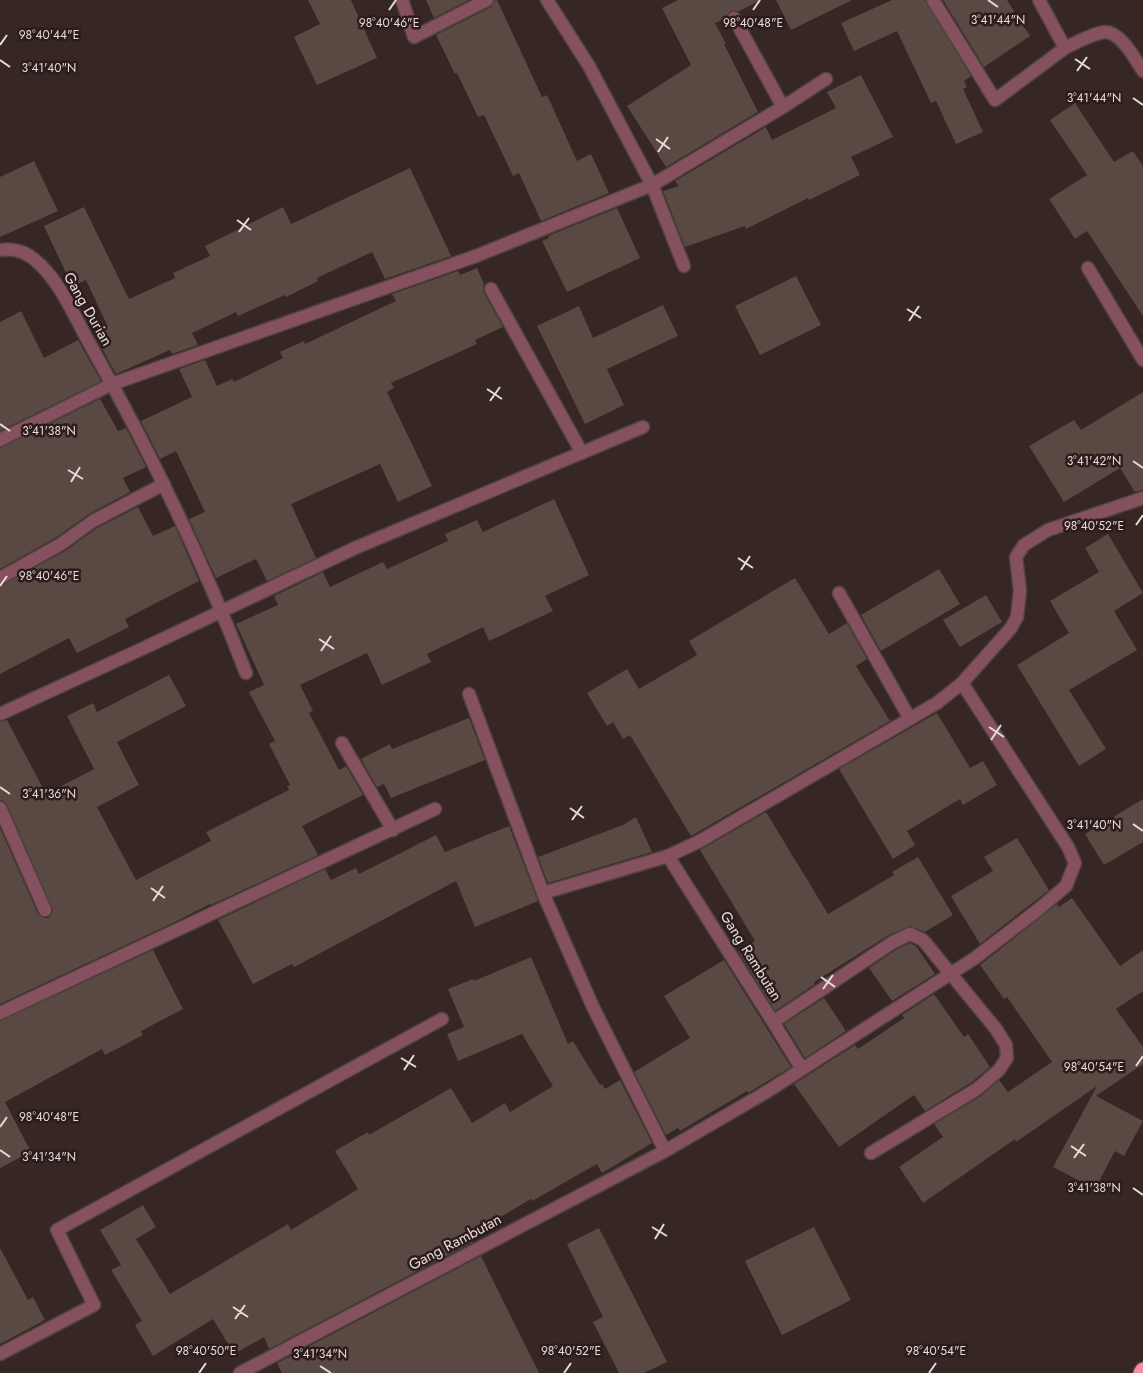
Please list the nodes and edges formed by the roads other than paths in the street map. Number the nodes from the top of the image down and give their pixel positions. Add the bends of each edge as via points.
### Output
1 (402, 0) edge
2 (487, 0) edge
3 (547, 0) edge
4 (933, 0) edge
5 (1039, 0) edge
6 (734, 18) dead end
7 (1064, 48) junction
8 (1143, 71) edge
9 (826, 79) dead end
10 (783, 107) junction
11 (652, 185) junction
12 (0, 250) edge
13 (684, 266) dead end
14 (1088, 268) dead end
15 (491, 289) dead end
16 (1143, 360) edge
17 (112, 384) junction
18 (643, 427) dead end
19 (0, 440) edge
20 (582, 453) junction
21 (164, 484) junction
22 (1143, 498) edge
23 (0, 578) edge
24 (839, 593) dead end
25 (222, 611) junction
26 (246, 673) dead end
27 (962, 683) junction
28 (469, 694) dead end
29 (0, 714) edge
30 (910, 719) junction
31 (342, 743) dead end
32 (0, 808) edge
33 (435, 809) dead end
34 (393, 830) junction
35 (668, 856) junction
36 (543, 893) junction
37 (45, 910) dead end
38 (950, 974) junction
39 (0, 1013) edge
40 (442, 1019) dead end
41 (774, 1022) junction
42 (802, 1070) junction
43 (665, 1151) junction
44 (871, 1153) dead end
45 (0, 1354) edge
46 (240, 1373) edge

1 - 2 street via 414,36
3 - 11 street via 589,66
4 - 7 street via 995,100
5 - 7 street
6 - 10 street
7 - 8 street via 1109,33 1123,42
9 - 10 street
10 - 11 street
11 - 13 street
11 - 17 street via 476,256
12 - 17 street, Gang Durian via 26,253 56,282
14 - 16 street
15 - 20 street
17 - 19 street
17 - 21 street, Gang Durian
18 - 20 street
20 - 25 street via 355,548
21 - 23 street via 93,521 61,544
21 - 25 street, Gang Durian
22 - 27 street via 1048,530 1024,544 1016,556 1020,591 1017,617
24 - 30 street
25 - 26 street, Gang Durian
25 - 29 street
27 - 30 street
27 - 38 street via 1068,846 1074,862 1066,886
28 - 36 street
30 - 35 street via 707,837
31 - 34 street
32 - 37 street
33 - 34 street
34 - 39 street
35 - 36 street
35 - 41 street, Gang Rambutan
36 - 43 street via 593,1007
38 - 41 street via 924,940 910,934 892,942
38 - 42 street
38 - 44 street via 996,1029 1006,1045 1007,1058 999,1070 977,1088
40 - 45 street via 57,1230 94,1306
41 - 42 street, Gang Rambutan
42 - 43 street, Gang Rambutan
43 - 46 street, Gang Rambutan

